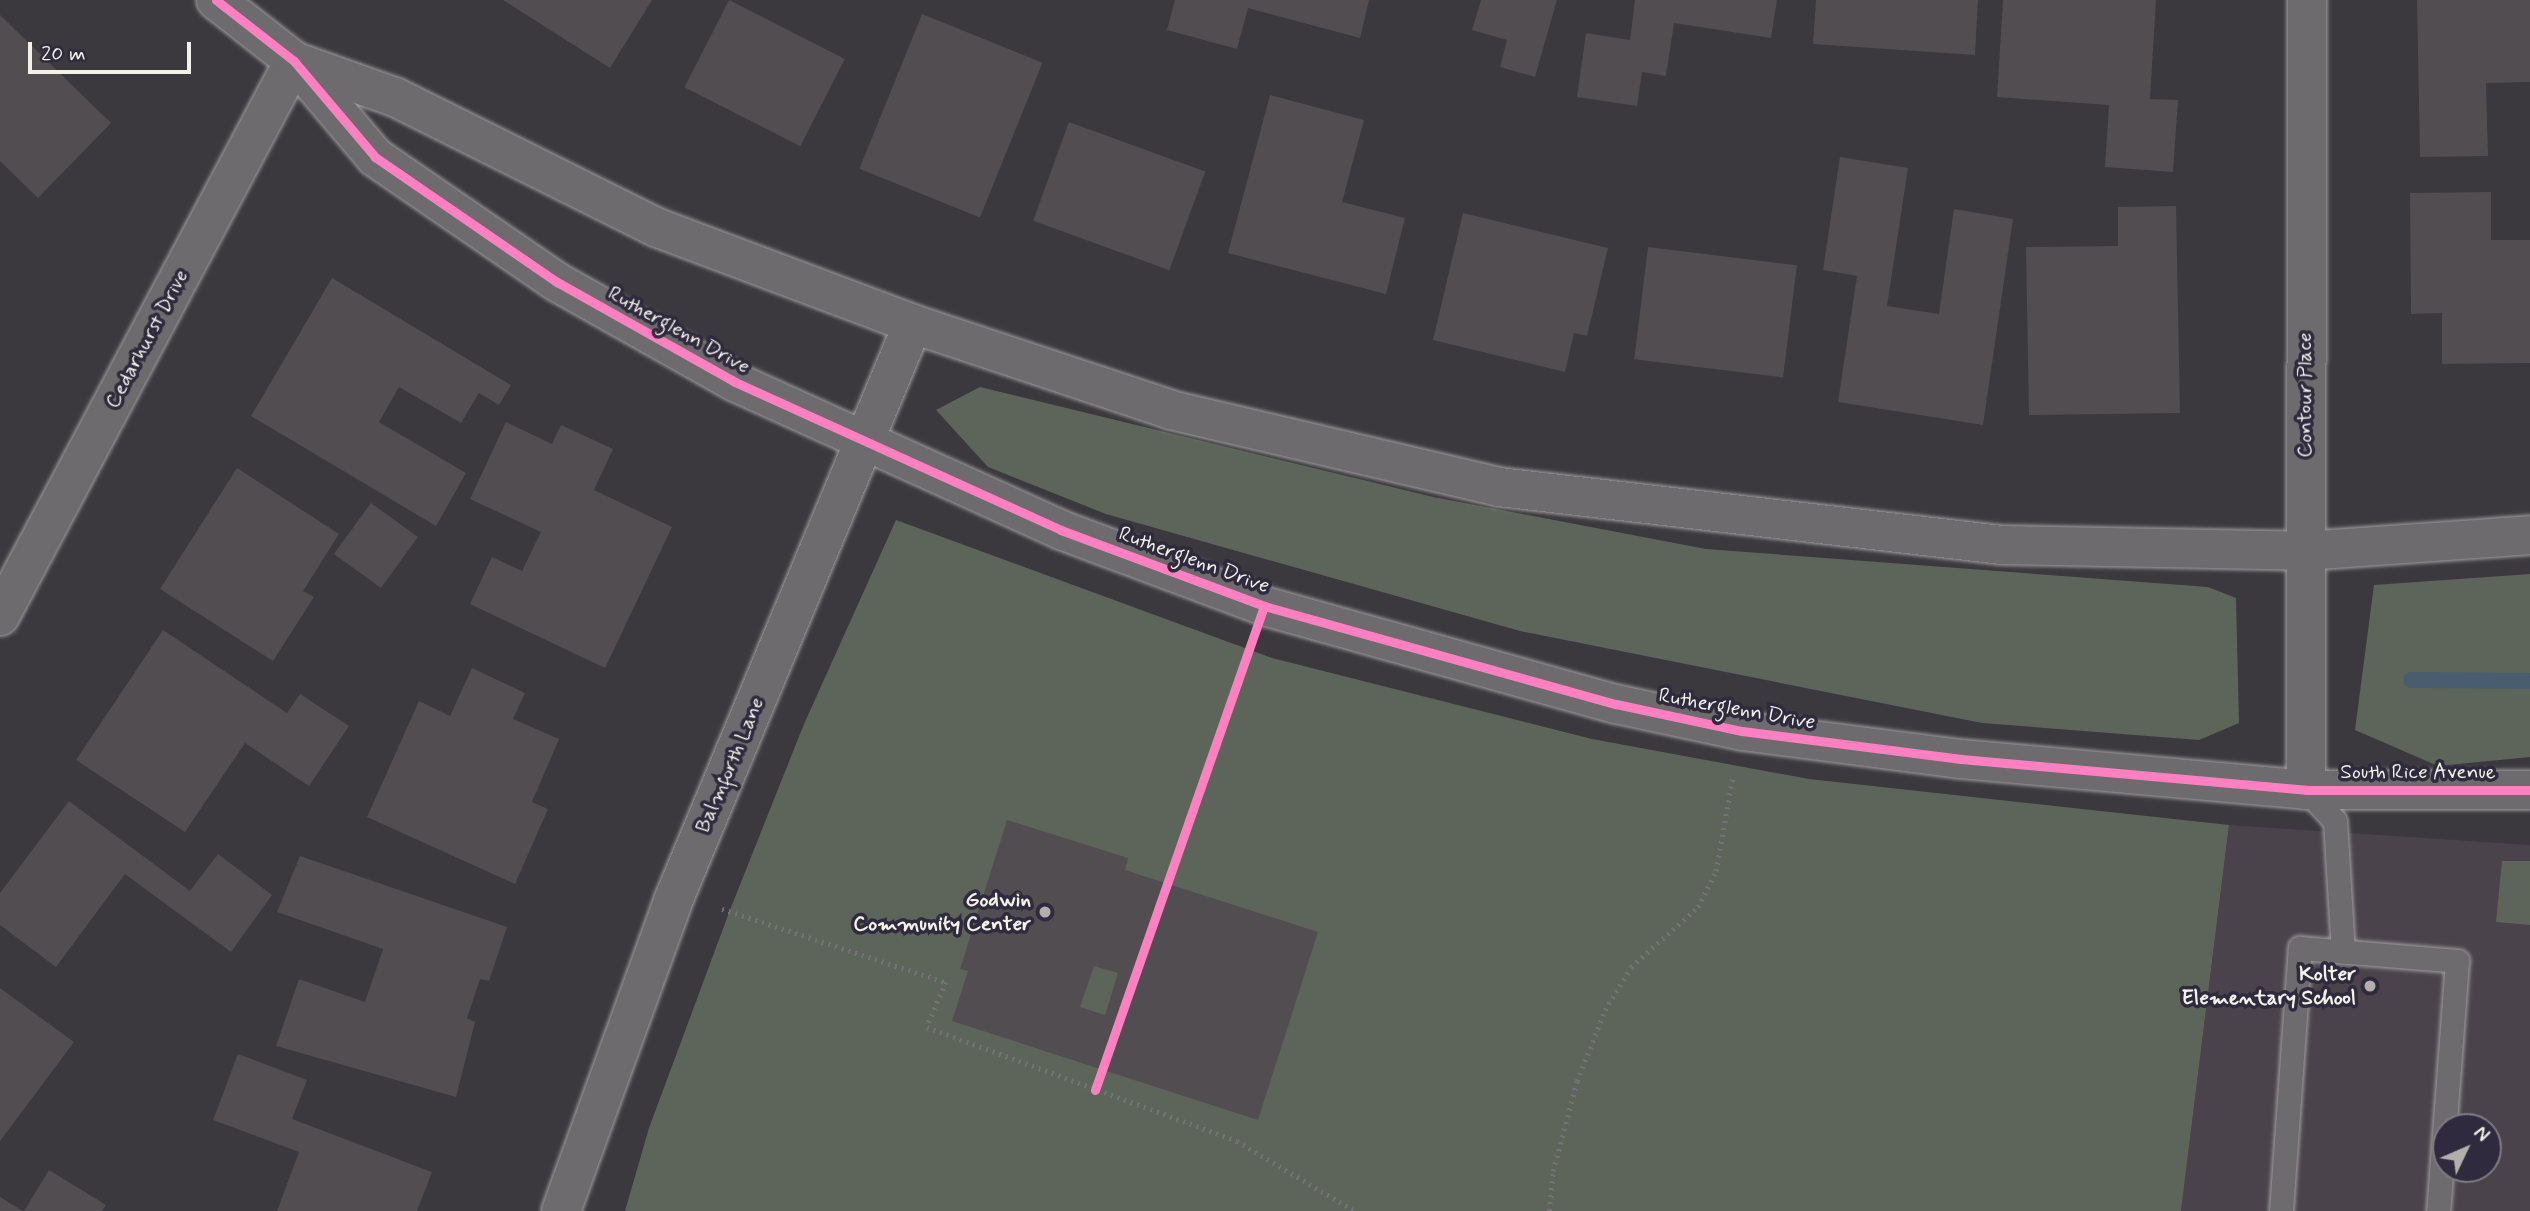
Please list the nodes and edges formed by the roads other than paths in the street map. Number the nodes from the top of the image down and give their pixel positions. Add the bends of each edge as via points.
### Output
1 (216, 0) edge
2 (2307, 0) edge
3 (294, 61) junction
4 (913, 324) junction
5 (867, 440) junction
6 (2530, 535) edge
7 (2304, 551) junction
8 (0, 616) edge
9 (2306, 790) junction
10 (2530, 790) edge
11 (2343, 952) junction
12 (561, 1211) edge
13 (2281, 1211) edge
14 (2438, 1211) edge

1 - 3 street, Rutherglenn Drive
2 - 7 street, Contour Place
3 - 4 street, Rutherglenn Drive via 395,97 658,228
3 - 5 street, Rutherglenn Drive via 374,157 558,282 735,382
3 - 8 street, Cedarhurst Drive
4 - 5 street, Balmforth Lane
4 - 7 street, Rutherglenn Drive via 1171,410 1499,487 2002,545
5 - 9 street, Rutherglenn Drive via 1061,530 1264,606 1616,704 1742,731 1961,759
5 - 12 street, Balmforth Lane via 673,901
6 - 7 street
7 - 9 street, Contour Place
9 - 10 street, South Rice Avenue
9 - 11 lane via 2335,821
11 - 13 lane via 2300,948
11 - 14 lane via 2456,961

